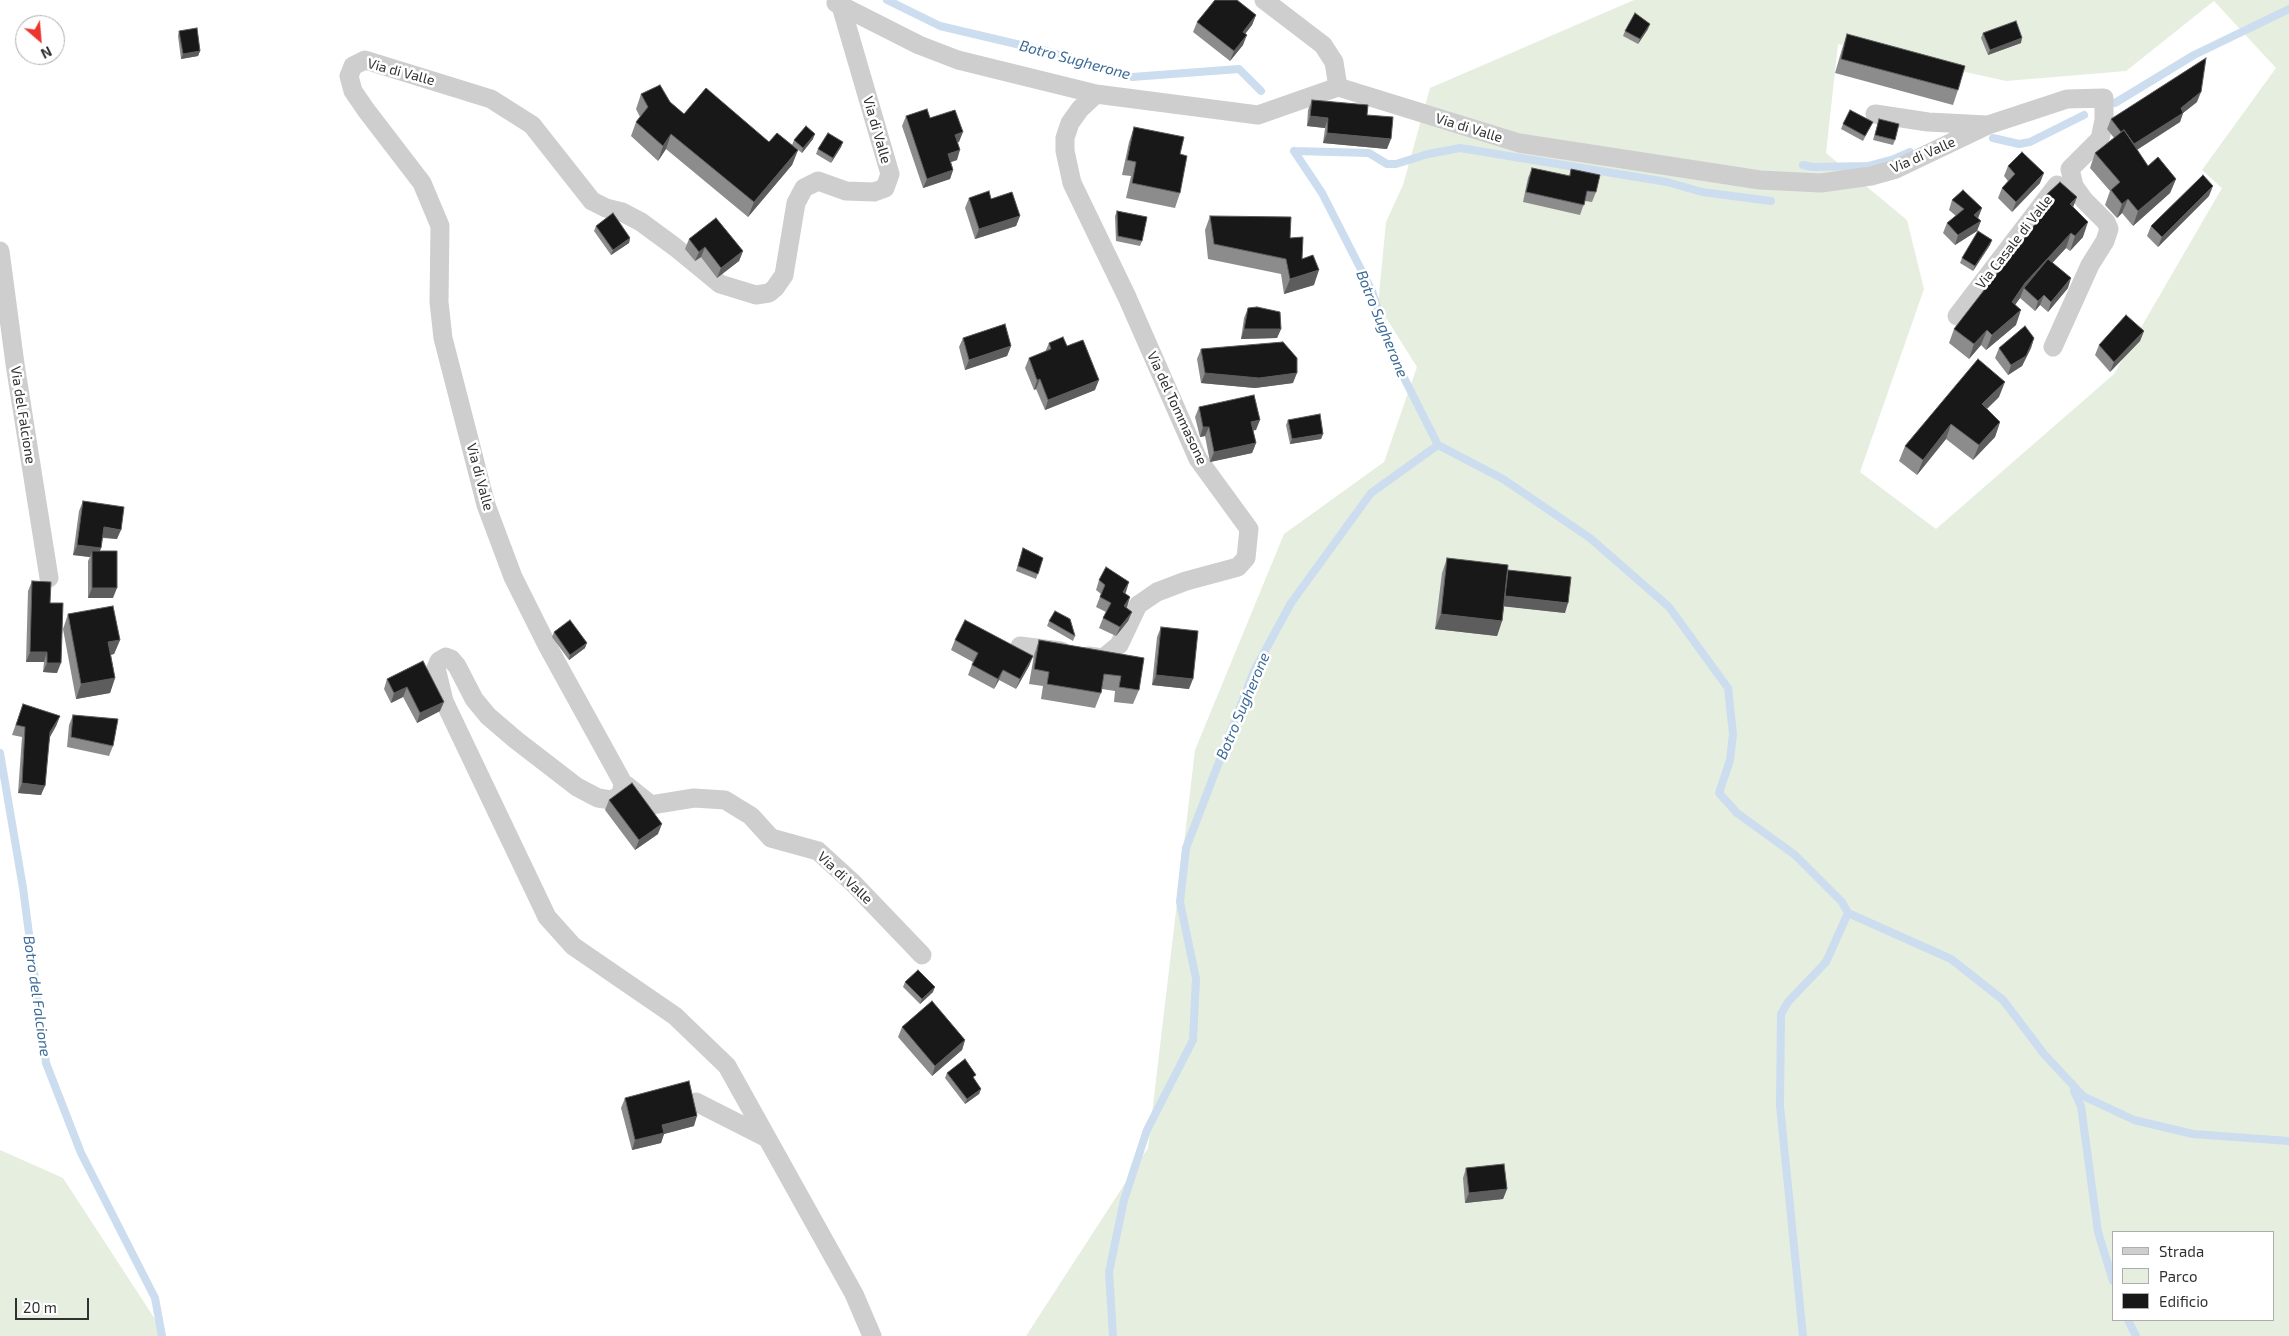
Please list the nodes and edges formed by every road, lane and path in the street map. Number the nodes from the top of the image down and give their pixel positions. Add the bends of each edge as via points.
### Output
1 (1264, 0) edge
2 (836, 3) edge
3 (1338, 86) junction
4 (1096, 94) junction
5 (2104, 98) joint
6 (1875, 114) dead end
7 (1988, 125) junction
8 (2070, 169) junction
9 (0, 251) edge
10 (1957, 316) dead end
11 (2053, 347) dead end
12 (49, 578) dead end
13 (1020, 646) dead end
14 (623, 783) junction
15 (922, 955) dead end
16 (696, 1102) edge
17 (767, 1138) junction
18 (872, 1336) edge

1 - 3 street via 1323,45 1334,62
2 - 4 street, Via di Valle via 919,45 958,60
2 - 14 street, Via di Valle via 890,174 885,188 874,192 846,191 818,181 804,188 796,203 784,275 775,288 756,295 720,284 641,222 592,200 532,125 491,99 365,60 353,66 349,76 353,91 422,183 440,226 439,302 443,338 486,505 513,577
3 - 4 street, Via di Valle via 1258,115
3 - 7 street, Via di Valle via 1519,144 1760,180 1821,184 1896,169
4 - 13 street, Via del Tommasone via 1080,108 1064,138 1072,183 1127,297 1198,459 1249,529 1246,558 1238,567 1157,592 1138,606 1119,645 1103,658
5 - 7 street, Via di Valle via 2067,99
5 - 8 street, Via Casale di Valle via 2100,139
6 - 7 street via 1928,122
8 - 10 street, Via Casale di Valle
8 - 11 street via 2074,186 2106,222 2109,230
9 - 12 street, Via del Falcione
14 - 15 street, Via di Valle via 651,805 694,798 725,800 751,816 771,838 818,850
14 - 17 street via 621,795 611,800 598,798 577,787 488,716 451,659 446,657 439,661 436,668 444,701 547,917 574,946 675,1016 727,1066
16 - 17 street
17 - 18 street via 854,1294

